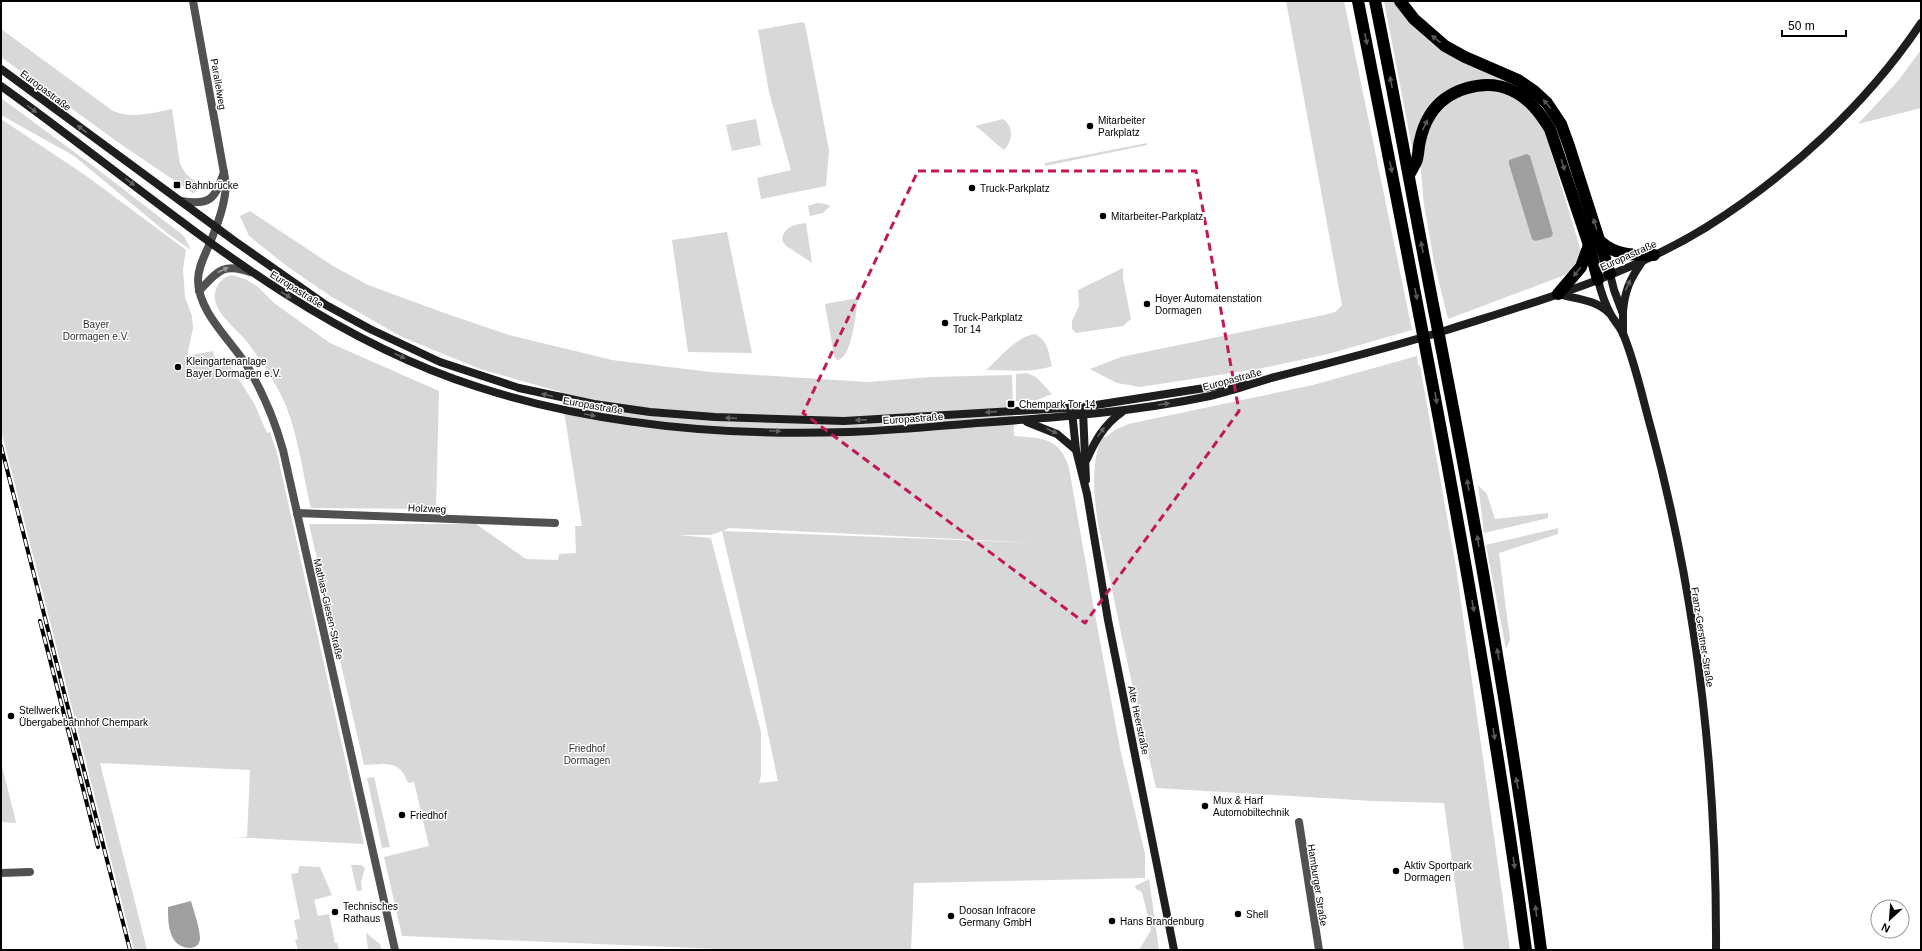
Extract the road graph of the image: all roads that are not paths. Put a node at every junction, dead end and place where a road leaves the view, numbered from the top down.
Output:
1 (193, 1) edge
2 (1358, 1) edge
3 (1375, 1) edge
4 (1400, 1) edge
5 (1921, 23) edge
6 (1, 69) edge
7 (1, 86) edge
8 (225, 170) junction
9 (1409, 175) junction
10 (181, 201) junction
11 (216, 227) junction
12 (210, 242) junction
13 (1601, 242) junction
14 (1589, 245) junction
15 (1648, 258) junction
16 (253, 273) junction
17 (1610, 274) junction
18 (1598, 280) junction
19 (199, 291) junction
20 (1558, 294) junction
21 (1610, 314) junction
22 (1623, 314) junction
23 (1623, 334) junction
24 (1269, 379) junction
25 (1072, 408) junction
26 (1125, 410) junction
27 (1083, 411) junction
28 (1072, 417) junction
29 (1023, 421) junction
30 (1076, 450) junction
31 (1086, 462) junction
32 (1087, 494) junction
33 (297, 513) junction
34 (555, 523) dead end
35 (1299, 822) dead end
36 (30, 872) dead end
37 (1, 873) edge
38 (395, 950) edge
39 (1174, 950) edge
40 (1319, 950) edge
41 (1526, 950) edge
42 (1541, 950) edge
43 (1716, 950) edge

1 - 8 street, Parallelweg
2 -> 41 highway
9 -> 3 highway
13 -> 4 highway
5 - 15 main road, Europastraße
10 -> 6 main road, Europastraße
7 -> 12 main road, Europastraße
8 - 10 street
8 - 11 street, Parallelweg
9 -> 14 highway
42 -> 9 highway
10 - 11 main road, Europastraße
11 - 12 street, Parallelweg
25 -> 11 main road, Europastraße
12 - 16 main road, Europastraße
12 - 19 street, Mathias-Giesen-Straße
13 - 15 highway
13 - 17 highway
14 - 18 highway
14 -> 20 highway
15 - 17 main road, Europastraße
22 -> 15 main road
19 -> 16 street
16 -> 29 main road, Europastraße
17 - 18 main road, Europastraße
17 - 22 main road, Franz-Gerstner-Straße
18 - 20 main road, Europastraße
18 - 21 main road, Franz-Gerstner-Straße
19 - 33 street, Mathias-Giesen-Straße
20 - 21 main road
20 - 24 main road, Europastraße
21 - 23 main road, Franz-Gerstner-Straße
22 - 23 main road, Franz-Gerstner-Straße
23 - 43 main road, Franz-Gerstner-Straße
26 -> 24 main road, Europastraße
24 - 27 main road, Europastraße
25 - 27 main road, Europastraße
25 - 28 main road, Alte Heerstraße
26 - 27 main road, Europastraße
31 -> 26 main road
27 - 28 main road, Europastraße
27 - 31 main road, Alte Heerstraße
28 - 29 main road, Europastraße
28 - 30 main road, Alte Heerstraße
29 -> 30 main road
30 - 32 main road, Alte Heerstraße
31 - 32 main road, Alte Heerstraße
32 - 39 main road, Alte Heerstraße
33 - 34 street, Holzweg
33 - 38 street, Mathias-Giesen-Straße
35 - 40 street, Hamburger Straße
36 - 37 street

